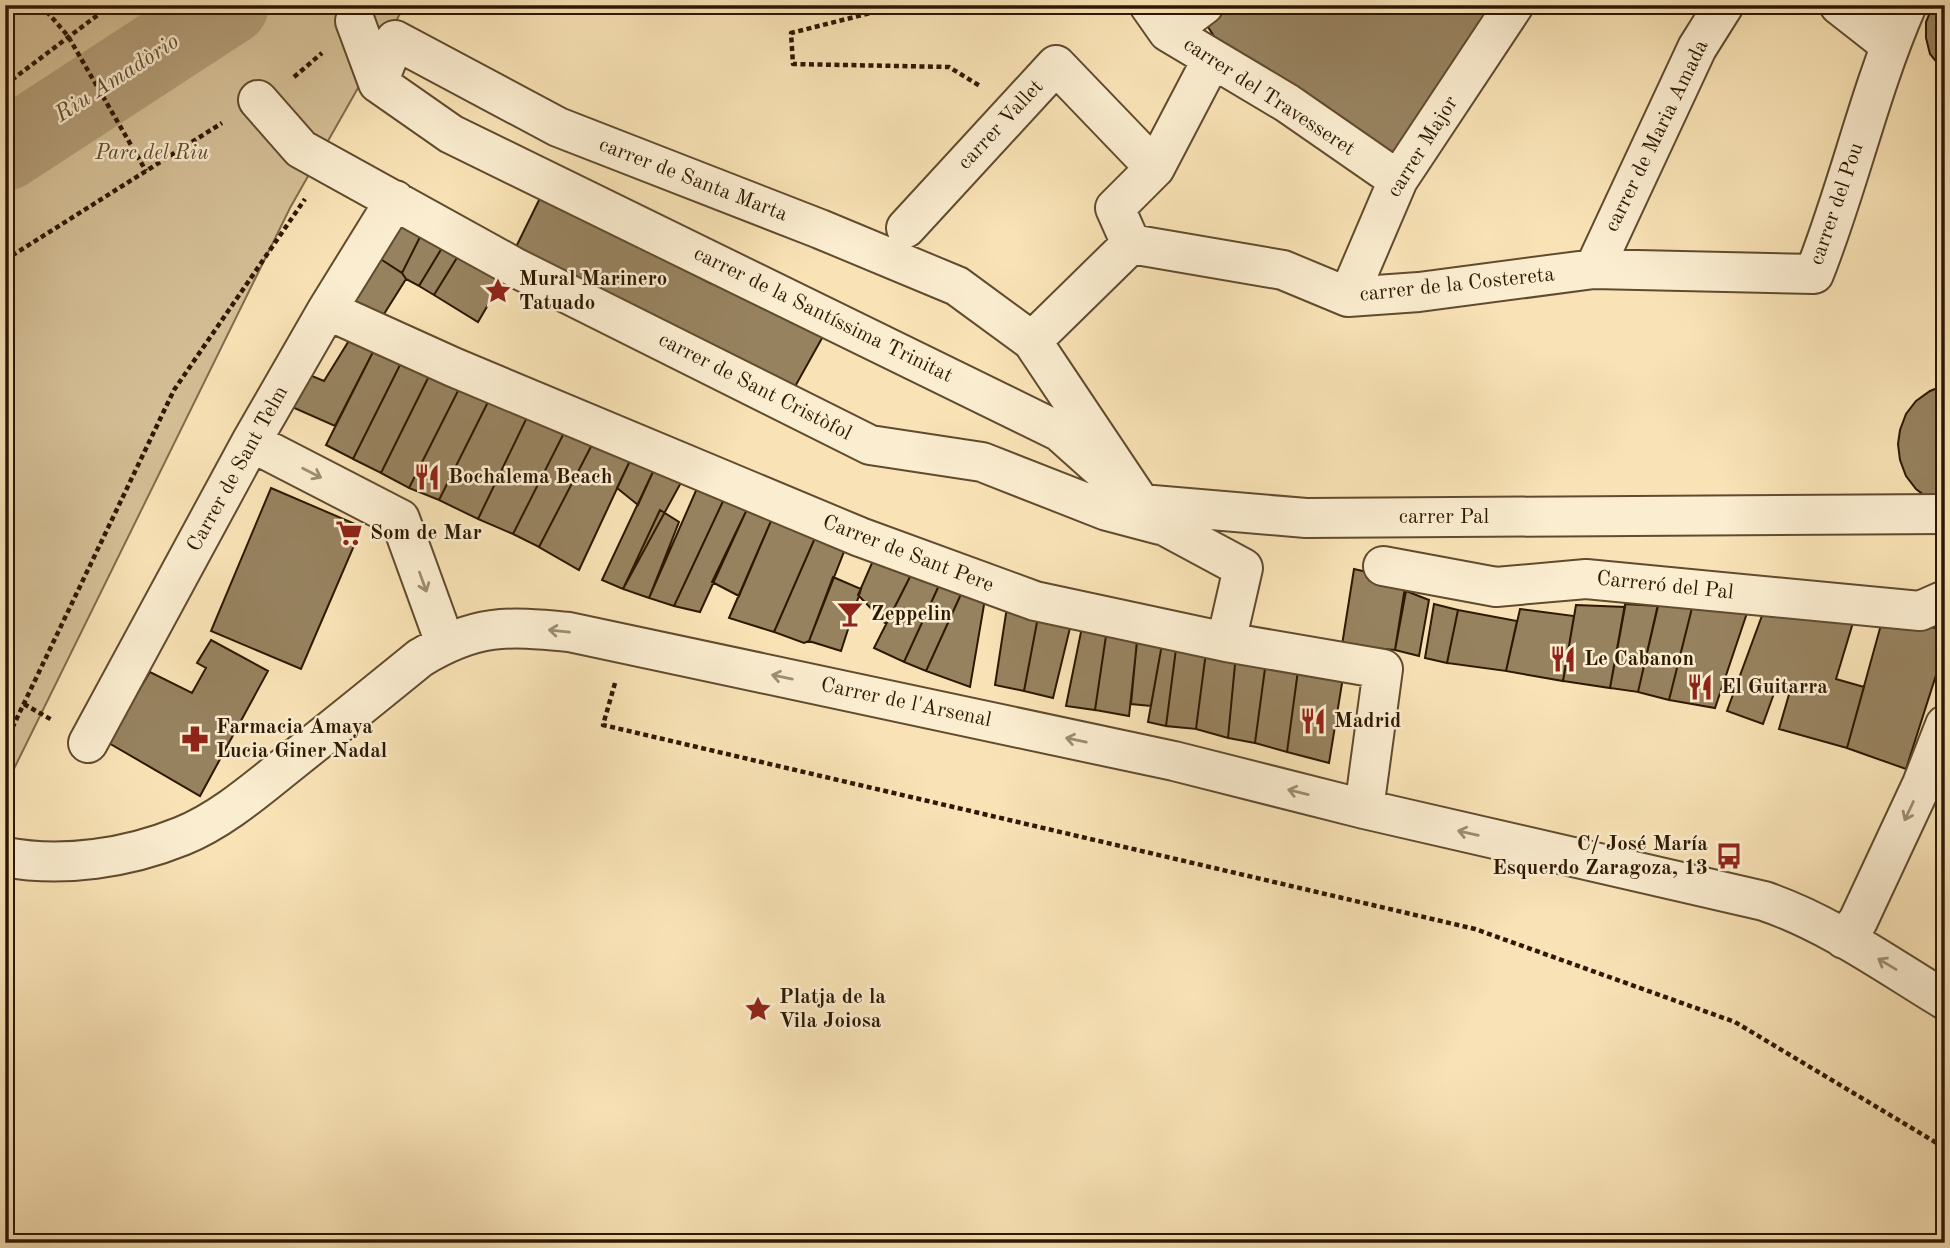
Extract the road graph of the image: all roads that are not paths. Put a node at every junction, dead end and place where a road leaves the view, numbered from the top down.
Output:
1 (1204, 5) edge
2 (1514, 5) edge
3 (1724, 5) edge
4 (1839, 5) edge
5 (1907, 5) edge
6 (1159, 19) edge
7 (355, 21) dead end
8 (1890, 45) junction
9 (1212, 58) junction
10 (378, 83) junction
11 (258, 100) dead end
12 (1155, 168) junction
13 (1398, 180) junction
14 (395, 200) junction
15 (906, 228) dead end
16 (1131, 244) junction
17 (1594, 269) junction
18 (1348, 297) junction
19 (327, 310) junction
20 (1032, 341) junction
21 (251, 442) junction
22 (1945, 514) edge
23 (1153, 515) junction
24 (1383, 566) dead end
25 (1945, 600) edge
26 (1226, 642) junction
27 (446, 643) junction
28 (1945, 725) edge
29 (88, 743) dead end
30 (1364, 809) junction
31 (5, 857) edge
32 (1844, 939) junction
33 (1945, 1000) edge

1 - 6 street
2 - 13 street, carrer Major
3 - 17 street, carrer de Maria Amada
4 - 8 street
5 - 8 street
6 - 9 street, carrer del Travesseret
7 - 10 street
8 - 17 street, carrer del Pou
9 - 12 street
9 - 13 street, carrer del Travesseret
10 - 20 street, carrer de Santa Marta
10 - 23 street, carrer de la Santíssima Trinitat
11 - 14 street, carrer de Sant Cristòfol
12 - 15 street, carrer Vallet
12 - 16 street
13 - 18 street, carrer Major
14 - 19 street, Carrer de Sant Telm
14 - 23 street, carrer de Sant Cristòfol
16 - 18 street, carrer de la Costereta
16 - 20 street
17 - 18 street, carrer de la Costereta
19 - 21 street, Carrer de Sant Telm
19 - 26 street, Carrer de Sant Pere
20 - 23 street
21 -> 27 street
21 - 29 street, Carrer de Sant Telm
22 - 23 street, carrer Pal
23 - 26 street, carrer de la Santíssima Trinitat
24 - 25 street, Carreró del Pal
26 - 30 street, Carrer de Sant Pere
30 -> 27 street, Carrer de l'Arsenal
27 - 31 street, Carrer de l'Arsenal
28 -> 32 street
32 -> 30 street, Carrer de l'Arsenal
33 -> 32 street, Carrer de l'Arsenal

